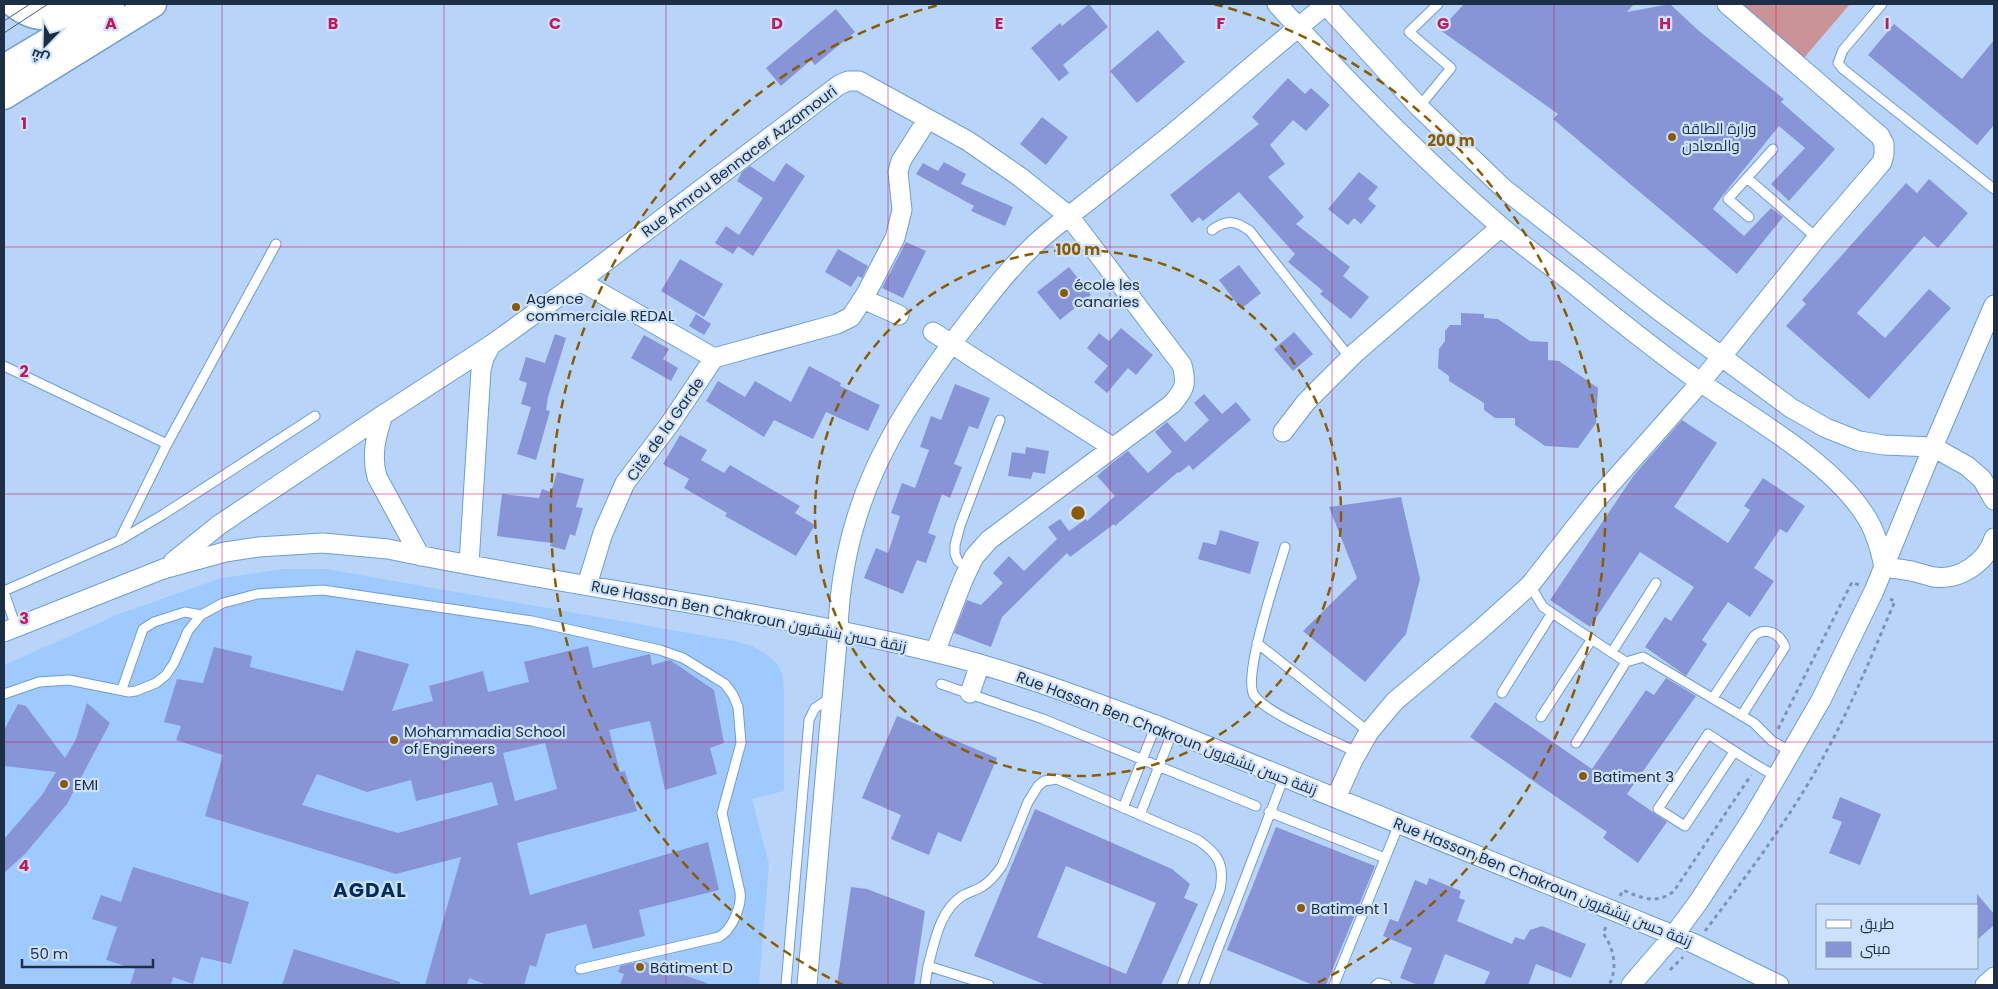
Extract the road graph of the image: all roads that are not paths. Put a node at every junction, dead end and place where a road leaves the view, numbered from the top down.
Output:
1 (14, 4) edge
2 (94, 4) edge
3 (111, 4) edge
4 (153, 4) edge
5 (1277, 4) edge
6 (1326, 4) edge
7 (1438, 4) edge
8 (1727, 4) edge
9 (1882, 4) edge
10 (1298, 28) junction
11 (4, 68) edge
12 (4, 96) edge
13 (1419, 108) junction
14 (927, 120) junction
15 (1773, 149) dead end
16 (1747, 178) junction
17 (1994, 189) edge
18 (1069, 216) junction
19 (1749, 217) dead end
20 (1501, 227) junction
21 (1212, 230) dead end
22 (1817, 238) junction
23 (276, 244) dead end
24 (580, 281) junction
25 (863, 299) junction
26 (1994, 306) edge
27 (899, 315) dead end
28 (933, 332) dead end
29 (951, 344) junction
30 (491, 345) junction
31 (1722, 357) junction
32 (714, 358) junction
33 (1350, 358) junction
34 (4, 366) edge
35 (1701, 382) junction
36 (383, 415) junction
37 (315, 416) dead end
38 (1000, 420) dead end
39 (1283, 432) dead end
40 (166, 444) junction
41 (1112, 447) junction
42 (1933, 447) junction
43 (1994, 500) edge
44 (1994, 538) edge
45 (120, 540) junction
46 (1285, 547) dead end
47 (420, 556) junction
48 (468, 564) junction
49 (1884, 567) junction
50 (163, 569) junction
51 (968, 570) junction
52 (1656, 583) dead end
53 (587, 585) junction
54 (1530, 585) junction
55 (4, 591) edge
56 (1552, 613) junction
57 (200, 615) junction
58 (10, 630) edge
59 (838, 630) junction
60 (1592, 639) junction
61 (1257, 643) junction
62 (935, 652) junction
63 (1612, 652) junction
64 (1626, 662) junction
65 (980, 664) junction
66 (941, 684) dead end
67 (122, 690) junction
68 (970, 693) junction
69 (1502, 693) dead end
70 (4, 694) edge
71 (832, 697) junction
72 (1713, 698) junction
73 (1742, 715) junction
74 (1541, 717) dead end
75 (1164, 729) junction
76 (1369, 732) junction
77 (1576, 743) dead end
78 (1357, 752) junction
79 (1734, 752) junction
80 (1792, 752) junction
81 (1142, 760) junction
82 (1160, 767) junction
83 (1778, 777) junction
84 (1284, 778) junction
85 (1336, 798) junction
86 (1256, 806) dead end
87 (1123, 808) junction
88 (1269, 812) junction
89 (1140, 815) junction
90 (1399, 824) junction
91 (1385, 858) junction
92 (1674, 936) junction
93 (928, 966) junction
94 (580, 969) dead end
95 (1994, 977) edge
96 (786, 985) edge
97 (807, 985) edge
98 (926, 985) edge
99 (989, 985) edge
100 (1182, 985) edge
101 (1204, 985) edge
102 (1334, 985) edge
103 (1376, 985) edge
104 (1387, 985) edge
105 (1631, 985) edge
106 (1779, 985) edge
107 (1985, 985) edge

1 - 2 street
3 - 11 street
4 - 12 street
5 - 10 street
6 - 10 street
6 - 13 street
7 - 13 lane
8 - 22 street
9 - 17 lane
10 - 18 street
10 - 20 street
13 - 31 street
14 - 18 street, Rue Amrou Bennacer Azzamouri
14 - 24 street, Rue Amrou Bennacer Azzamouri
14 - 25 street
15 - 16 lane
16 - 19 lane
16 - 22 lane
18 - 29 street
18 - 41 street, Rue Amrou Bennacer Azzamouri
20 - 33 street
20 - 35 street
21 - 33 lane
22 - 31 street
23 - 40 lane
24 - 30 street, Rue Amrou Bennacer Azzamouri
24 - 32 street
25 - 27 street
25 - 32 street
26 - 42 street
28 - 29 street
29 - 41 street
29 - 59 street
30 - 36 street, Rue Amrou Bennacer Azzamouri
30 - 48 street
31 - 35 street
31 - 42 street
32 - 53 street, Cité de la Garde
33 - 39 street
34 - 40 lane
35 - 49 street
35 - 54 street
36 - 47 street
36 - 50 street, Rue Amrou Bennacer Azzamouri
37 - 45 lane
38 - 51 lane
40 - 45 lane
41 - 51 street, Rue Amrou Bennacer Azzamouri
42 - 43 street
42 - 49 street
44 - 49 street
45 - 55 lane
46 - 61 lane
47 - 48 street, Rue Hassan Ben Chakroun زنقة حسن بنشقرون
47 - 50 street, Rue Hassan Ben Chakroun زنقة حسن بنشقرون
48 - 53 street, Rue Hassan Ben Chakroun زنقة حسن بنشقرون
49 - 80 street
50 - 58 street, Rue Hassan Ben Chakroun زنقة حسن بنشقرون
51 - 62 street, Rue Amrou Bennacer Azzamouri
52 - 63 lane
53 - 59 street, Rue Hassan Ben Chakroun زنقة حسن بنشقرون
54 - 56 lane
54 - 76 street
55 - 58 lane
56 - 60 lane
56 - 69 lane
57 - 67 lane
57 - 67 lane
57 - 94 lane
59 - 62 street, Rue Hassan Ben Chakroun زنقة حسن بنشقرون
59 - 71 street
60 - 63 lane
60 - 74 lane
61 - 76 lane
61 - 78 lane
62 - 65 street, Rue Hassan Ben Chakroun زنقة حسن بنشقرون
63 - 64 lane
64 - 72 lane
64 - 77 lane
65 - 68 street
65 - 75 street, Rue Hassan Ben Chakroun زنقة حسن بنشقرون
66 - 68 lane
67 - 70 lane
68 - 81 lane
71 - 96 lane
71 - 97 street
72 - 73 lane
72 - 73 lane
73 - 80 lane
75 - 81 lane
75 - 82 lane
75 - 84 street, Rue Hassan Ben Chakroun زنقة حسن بنشقرون
76 - 78 street
78 - 85 street
79 - 79 lane
79 - 83 lane
80 - 83 street
81 - 82 lane
81 - 87 lane
82 - 86 lane
82 - 89 lane
83 - 92 street
84 - 85 street, Rue Hassan Ben Chakroun زنقة حسن بنشقرون
84 - 88 lane
85 - 90 street, Rue Hassan Ben Chakroun زنقة حسن بنشقرون
87 - 89 lane
87 - 93 lane
88 - 91 lane
88 - 101 lane
89 - 100 lane
90 - 91 lane
90 - 92 street, Rue Hassan Ben Chakroun زنقة حسن بنشقرون
91 - 102 lane
92 - 105 street
92 - 106 street, Rue Hassan Ben Chakroun زنقة حسن بنشقرون
93 - 98 lane
93 - 99 lane
95 - 107 street
103 - 104 lane

